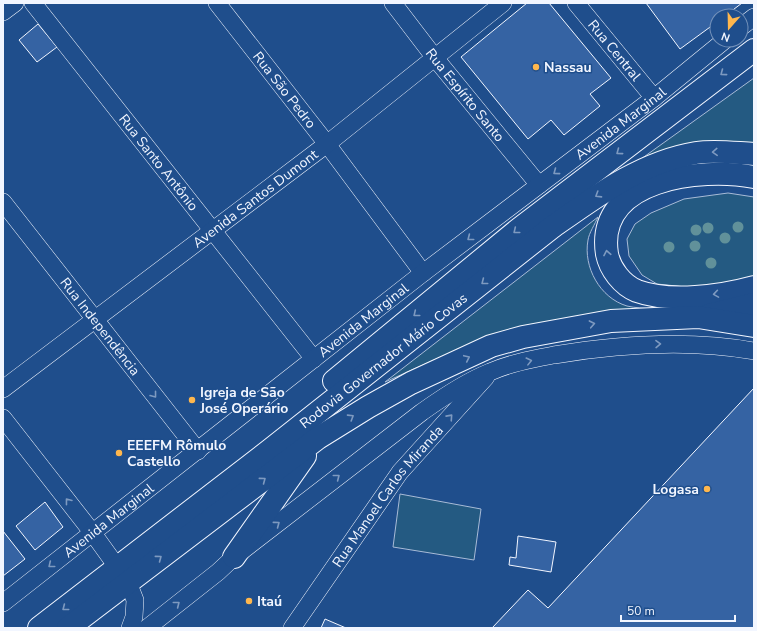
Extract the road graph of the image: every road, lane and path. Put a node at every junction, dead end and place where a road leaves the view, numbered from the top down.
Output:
1 (15, 3) edge
2 (33, 3) edge
3 (217, 3) edge
4 (393, 3) edge
5 (503, 3) edge
6 (576, 3) edge
7 (3, 12) edge
8 (715, 48) edge
9 (754, 50) edge
10 (435, 58) junction
11 (654, 98) junction
12 (327, 144) junction
13 (754, 154) edge
14 (672, 169) junction
15 (754, 176) edge
16 (539, 185) junction
17 (3, 202) edge
18 (212, 231) junction
19 (423, 273) junction
20 (754, 287) edge
21 (754, 304) edge
22 (698, 317) junction
23 (95, 321) junction
24 (754, 326) edge
25 (754, 351) edge
26 (314, 359) junction
27 (491, 371) junction
28 (3, 389) edge
29 (3, 418) edge
30 (318, 438) junction
31 (198, 451) junction
32 (198, 505) junction
33 (92, 532) junction
34 (234, 557) junction
35 (123, 574) junction
36 (3, 603) edge
37 (309, 604) junction
38 (39, 628) edge
39 (68, 628) edge
40 (130, 628) edge
41 (147, 628) edge
42 (292, 628) edge
43 (304, 628) edge

1 - 7 street
2 - 18 street, Rua Santo Antônio
3 - 12 street, Rua São Pedro
4 - 10 street, Rua Espírito Santo
5 - 10 street, Avenida Santos Dumont
6 - 11 street, Rua Central
8 - 11 street, Avenida Marginal
9 -> 32 main road
10 - 12 street, Avenida Santos Dumont
10 - 16 street, Rua Espírito Santo
11 -> 16 street, Avenida Marginal
12 - 18 street, Avenida Santos Dumont
12 - 19 street, Rua São Pedro
13 -> 14 main road, Rodovia Governador Mário Covas
14 - 15 main road
20 -> 14 main road
14 -> 32 main road, Rodovia Governador Mário Covas
16 -> 19 street, Avenida Marginal
17 - 23 street, Rua Independência
18 - 23 street, Avenida Santos Dumont
18 - 26 street, Rua Santo Antônio
19 - 26 street, Avenida Marginal
21 - 22 main road
22 - 24 main road, Rodovia Governador Mário Covas
30 -> 22 main road, Rodovia Governador Mário Covas
23 - 28 street, Avenida Santos Dumont
23 -> 31 street, Rua Independência
27 -> 25 street
26 - 31 street, Avenida Marginal
34 -> 27 street
37 -> 27 street, Rua Manoel Carlos Miranda
33 -> 29 street
30 - 34 main road
35 -> 30 main road, Rodovia Governador Mário Covas
31 - 33 street, Avenida Marginal
32 - 35 main road, Rodovia Governador Mário Covas
33 - 35 street
33 -> 36 street, Avenida Marginal
41 -> 34 street
35 -> 38 main road, Rodovia Governador Mário Covas
35 - 39 main road, Rodovia Governador Mário Covas
35 - 40 street
37 - 42 street, Rua Manoel Carlos Miranda
37 - 43 street

